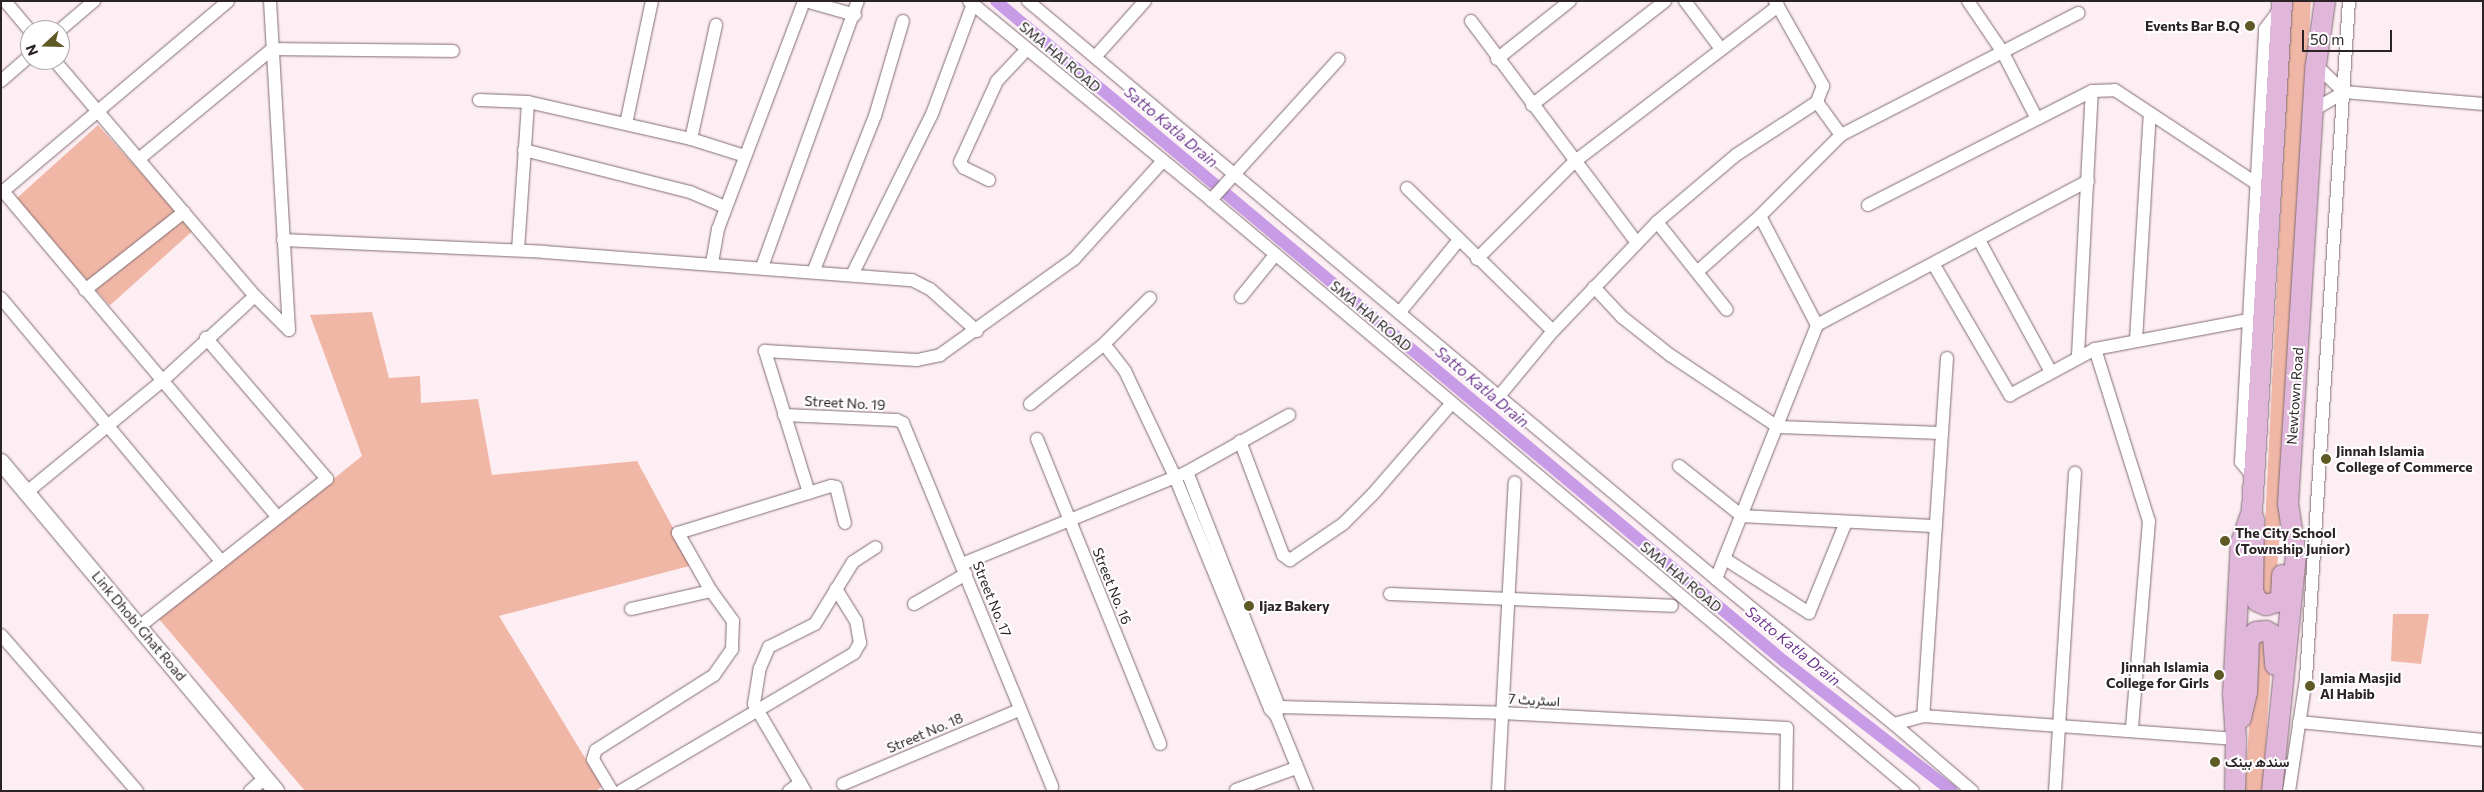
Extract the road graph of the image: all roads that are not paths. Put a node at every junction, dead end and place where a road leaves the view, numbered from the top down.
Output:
1 (5, 1) edge
2 (94, 1) edge
3 (228, 1) edge
4 (270, 1) edge
5 (652, 1) edge
6 (805, 1) edge
7 (858, 1) edge
8 (1028, 1) edge
9 (1145, 1) edge
10 (1570, 1) edge
11 (1665, 1) edge
12 (1685, 1) edge
13 (1968, 1) edge
14 (2349, 1) edge
15 (2283, 2) edge
16 (2325, 2) edge
17 (971, 3) edge
18 (1777, 4) edge
19 (2078, 13) dead end
20 (855, 15) junction
21 (20, 20) edge
22 (70, 21) edge
23 (903, 21) dead end
24 (1472, 21) dead end
25 (716, 25) dead end
26 (272, 49) junction
27 (1027, 49) junction
28 (1721, 49) junction
29 (453, 51) dead end
30 (2002, 51) junction
31 (1095, 57) junction
32 (1339, 59) dead end
33 (1497, 59) junction
34 (20, 65) edge
35 (2316, 65) junction
36 (63, 70) edge
37 (1, 81) edge
38 (2092, 91) junction
39 (2344, 92) junction
40 (479, 100) dead end
41 (528, 102) junction
42 (1818, 102) junction
43 (2483, 104) edge
44 (1532, 105) junction
45 (2315, 109) junction
46 (98, 110) junction
47 (2150, 114) junction
48 (2037, 119) junction
49 (626, 124) junction
50 (1841, 135) junction
51 (691, 139) junction
52 (524, 150) junction
53 (745, 156) junction
54 (140, 158) junction
55 (1163, 161) junction
56 (1574, 162) junction
57 (1232, 177) junction
58 (989, 180) dead end
59 (2088, 181) junction
60 (2257, 184) junction
61 (1407, 188) dead end
62 (2, 192) edge
63 (1214, 198) junction
64 (1868, 205) dead end
65 (726, 207) junction
66 (184, 212) junction
67 (1760, 216) junction
68 (1657, 222) junction
69 (284, 240) junction
70 (1459, 240) junction
71 (1979, 240) junction
72 (1637, 243) junction
73 (518, 250) junction
74 (1275, 255) junction
75 (1478, 259) junction
76 (712, 263) junction
77 (1934, 265) junction
78 (762, 267) junction
79 (814, 270) junction
80 (1697, 272) junction
81 (853, 273) junction
82 (1594, 288) junction
83 (84, 290) junction
84 (255, 296) junction
85 (1241, 297) dead end
86 (1, 298) edge
87 (1150, 298) dead end
88 (1727, 310) dead end
89 (1400, 312) junction
90 (2249, 320) junction
91 (1816, 325) junction
92 (1553, 331) junction
93 (977, 332) junction
94 (206, 338) junction
95 (2136, 340) junction
96 (1104, 344) junction
97 (2095, 349) junction
98 (2078, 355) junction
99 (1947, 358) dead end
100 (2051, 372) junction
101 (161, 382) junction
102 (1500, 395) junction
103 (1030, 404) dead end
104 (1451, 404) junction
105 (784, 415) junction
106 (1289, 415) dead end
107 (108, 424) junction
108 (903, 424) joint
109 (1778, 427) junction
110 (1942, 433) junction
111 (1037, 439) dead end
112 (1240, 441) junction
113 (1, 462) edge
114 (1680, 466) dead end
115 (2075, 473) dead end
116 (1181, 475) junction
117 (2254, 478) junction
118 (1515, 482) dead end
119 (27, 492) junction
120 (809, 493) junction
121 (2288, 504) junction
122 (2252, 510) junction
123 (278, 516) junction
124 (1742, 516) junction
125 (1070, 520) junction
126 (1846, 522) junction
127 (845, 524) dead end
128 (1936, 526) junction
129 (876, 547) dead end
130 (1725, 559) junction
131 (222, 561) junction
132 (964, 569) junction
133 (1716, 579) junction
134 (836, 589) junction
135 (711, 591) junction
136 (1390, 594) dead end
137 (1509, 602) junction
138 (914, 604) dead end
139 (1672, 606) dead end
140 (631, 609) dead end
141 (140, 626) junction
142 (1, 635) edge
143 (2286, 676) junction
144 (2306, 678) junction
145 (1019, 710) junction
146 (758, 711) junction
147 (1278, 711) junction
148 (1502, 713) junction
149 (1923, 716) junction
150 (2279, 720) junction
151 (2299, 722) junction
152 (1894, 724) junction
153 (2057, 724) junction
154 (2132, 729) junction
155 (2236, 739) junction
156 (2483, 740) edge
157 (1160, 744) dead end
158 (1296, 768) junction
159 (843, 784) dead end
160 (270, 785) edge
161 (803, 787) edge
162 (1052, 787) dead end
163 (1236, 790) edge
164 (136, 791) edge
165 (250, 791) edge
166 (612, 791) edge
167 (621, 791) edge
168 (789, 791) edge
169 (1307, 791) edge
170 (1498, 791) edge
171 (1786, 791) edge
172 (1913, 791) edge
173 (1972, 791) edge
174 (2055, 791) edge
175 (2235, 791) edge
176 (2272, 791) edge
177 (2289, 791) edge

1 - 21 street
2 - 22 street
3 - 46 street
4 - 26 street
5 - 49 street
6 - 20 street
6 - 53 street
7 - 20 street
8 - 31 street
9 - 31 street
10 - 33 street
11 - 44 street
12 - 28 street
13 - 30 street
14 - 39 street
15 - 60 street
15 - 117 main road
16 - 35 main road, Newtown Road
17 - 27 street, SMA HAI ROAD
17 - 81 street
18 - 28 street
18 - 42 street
19 - 30 street
20 - 78 street
23 - 79 street
24 - 33 street
25 - 51 street
26 - 29 street
26 - 54 street
26 - 69 street
27 - 55 street, SMA HAI ROAD
27 - 58 street
28 - 56 street
30 - 48 street
30 - 50 street
31 - 57 street
32 - 57 street
33 - 44 street
34 - 37 street
35 - 39 street
35 - 45 main road, Newtown Road
36 - 46 street
38 - 47 street
38 - 48 street
38 - 59 street
39 - 43 street
39 - 45 street
39 - 144 street
40 - 41 street
41 - 49 street
41 - 52 street
42 - 50 street
42 - 68 street
44 - 56 street
45 - 121 main road, Newtown Road
46 - 54 street
46 - 62 street
47 - 60 street
47 - 95 street
48 - 64 street
49 - 51 street
50 - 67 street
51 - 53 street
52 - 65 street
52 - 73 street
53 - 65 street
54 - 66 street
55 - 63 street, SMA HAI ROAD
55 - 93 street
56 - 72 street
56 - 75 street
57 - 63 street
57 - 89 street
59 - 71 street
59 - 98 street
60 - 90 street
61 - 70 street
62 - 83 street
63 - 74 street, SMA HAI ROAD
65 - 76 street
66 - 83 street
66 - 84 street
67 - 80 street
67 - 91 street
68 - 72 street
68 - 80 street
69 - 73 street
69 - 84 street
70 - 75 street
70 - 89 street
71 - 77 street
71 - 100 street
72 - 82 street
73 - 76 street
74 - 85 street
74 - 104 street, SMA HAI ROAD
75 - 92 street
76 - 78 street
77 - 91 street
77 - 100 street
78 - 79 street
79 - 81 street
80 - 88 street
81 - 93 street
82 - 92 street
82 - 109 street
83 - 101 street
84 - 94 street
86 - 107 street
87 - 96 street
89 - 102 street
90 - 95 street
90 - 117 street
91 - 109 street
92 - 102 street
93 - 105 street
94 - 101 street
94 - 123 street
95 - 97 street
96 - 103 street
96 - 116 street
97 - 98 street
97 - 154 street
98 - 100 street
99 - 110 street
101 - 107 street
101 - 123 street
102 - 133 street
104 - 112 street
104 - 172 street, SMA HAI ROAD
105 - 108 street, Street No. 19
105 - 120 street
106 - 112 street
107 - 119 street
107 - 131 street
108 - 132 street, Street No. 17
109 - 110 street
109 - 124 street
110 - 128 street
111 - 125 street, Street No. 16
112 - 116 street
113 - 119 street, Link Dhobi Ghat Road
114 - 124 street
115 - 153 street
116 - 125 street
116 - 147 street
117 - 122 main road
118 - 137 street
119 - 141 street, Link Dhobi Ghat Road
120 - 127 street
120 - 135 street
121 - 122 main road
121 - 143 main road, Newtown Road
122 - 155 main road
123 - 131 street
124 - 126 street
124 - 130 street
125 - 132 street
125 - 157 street, Street No. 16
126 - 128 street
126 - 130 street
128 - 149 street
129 - 134 street
130 - 133 street
131 - 141 street
132 - 138 street
132 - 145 street, Street No. 17
133 - 152 street
134 - 146 street
134 - 146 street
135 - 140 street
135 - 166 street
136 - 137 street
137 - 139 street
137 - 148 street
141 - 160 street, Link Dhobi Ghat Road
142 - 164 street
143 - 144 street
143 - 150 main road, Newtown Road
144 - 151 street
145 - 159 street, Street No. 18
145 - 162 street, Street No. 17
146 - 161 street
146 - 167 street
147 - 148 street, اسٹریٹ 7
147 - 158 street
148 - 170 street
148 - 171 street, اسٹریٹ 7
149 - 152 street
149 - 153 street
150 - 155 main road
150 - 176 main road, Newtown Road
151 - 156 street
151 - 177 street
152 - 173 street
153 - 154 street
153 - 174 street
154 - 155 street
155 - 175 main road
158 - 163 street
158 - 169 street
160 - 165 street
161 - 168 street

